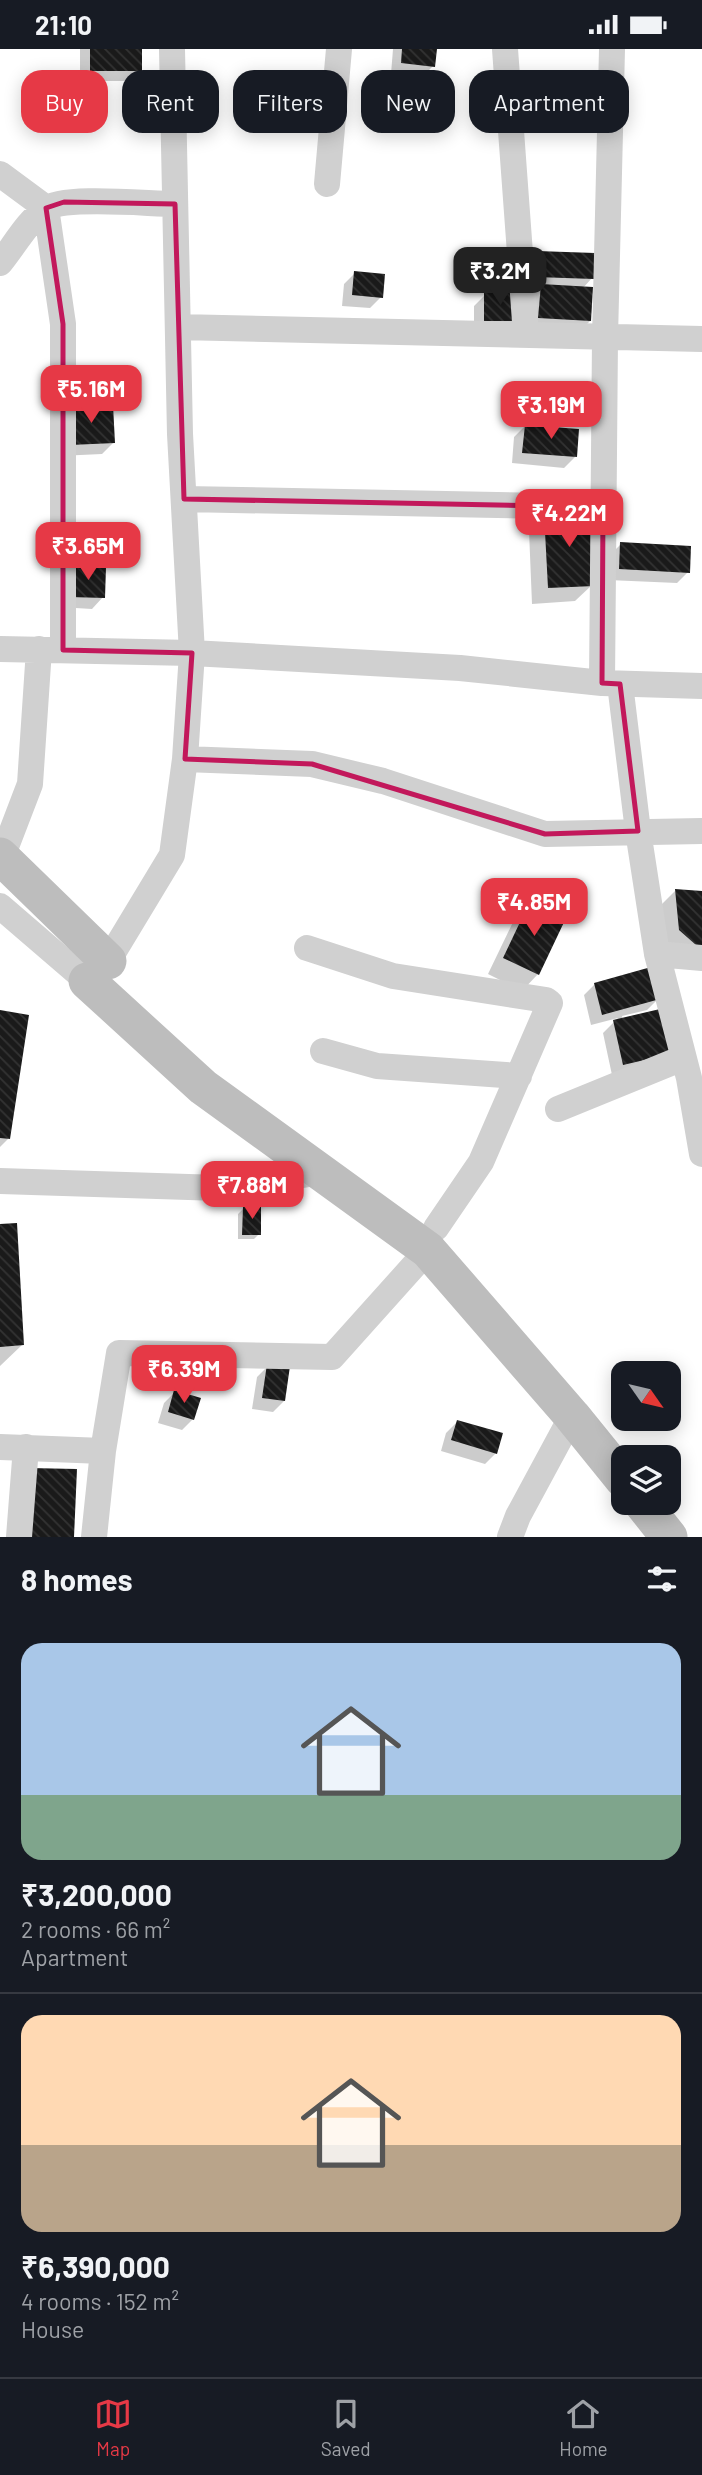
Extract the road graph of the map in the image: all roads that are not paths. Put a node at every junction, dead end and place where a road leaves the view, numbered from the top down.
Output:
1 (172, 49) edge
2 (339, 49) edge
3 (505, 49) edge
4 (612, 49) edge
5 (0, 174) edge
6 (327, 184) dead end
7 (175, 204) junction
8 (46, 208) junction
9 (0, 263) edge
10 (178, 327) junction
11 (526, 335) junction
12 (605, 338) junction
13 (702, 339) edge
14 (184, 499) junction
15 (603, 507) junction
16 (0, 649) edge
17 (51, 650) junction
18 (191, 653) junction
19 (611, 684) junction
20 (702, 686) edge
21 (185, 759) junction
22 (638, 831) junction
23 (702, 831) edge
24 (1, 857) edge
25 (0, 907) edge
26 (307, 948) dead end
27 (657, 954) junction
28 (702, 958) edge
29 (98, 971) junction
30 (323, 1051) dead end
31 (691, 1072) edge
32 (519, 1076) junction
33 (558, 1109) dead end
34 (702, 1154) edge
35 (322, 1172) junction
36 (0, 1181) edge
37 (432, 1239) junction
38 (572, 1416) junction
39 (0, 1447) edge
40 (26, 1447) junction
41 (103, 1451) junction
42 (611, 1464) edge
43 (652, 1515) edge
44 (19, 1537) edge
45 (94, 1537) edge
46 (510, 1537) edge
47 (669, 1537) edge

1 - 7 street
2 - 6 street
3 - 11 street
4 - 12 street
5 - 8 street
7 - 8 street
7 - 10 street
8 - 9 street
8 - 17 street
10 - 11 street
10 - 14 street
11 - 12 street
12 - 13 street
12 - 15 street
14 - 15 street
14 - 18 street
15 - 19 street
16 - 17 street
17 - 18 street
17 - 24 street
18 - 19 street
18 - 21 street
19 - 20 street
19 - 22 street
21 - 22 street
21 - 29 street
22 - 23 street
22 - 27 street
24 - 29 street
25 - 29 street
26 - 32 street
27 - 28 street
27 - 31 street
29 - 35 street
30 - 32 street
31 - 33 street
31 - 34 street
32 - 37 street
35 - 36 street
35 - 37 street
37 - 38 street
37 - 41 street
38 - 42 street
38 - 46 street
39 - 40 street
40 - 41 street
40 - 44 street
41 - 45 street
43 - 47 street

